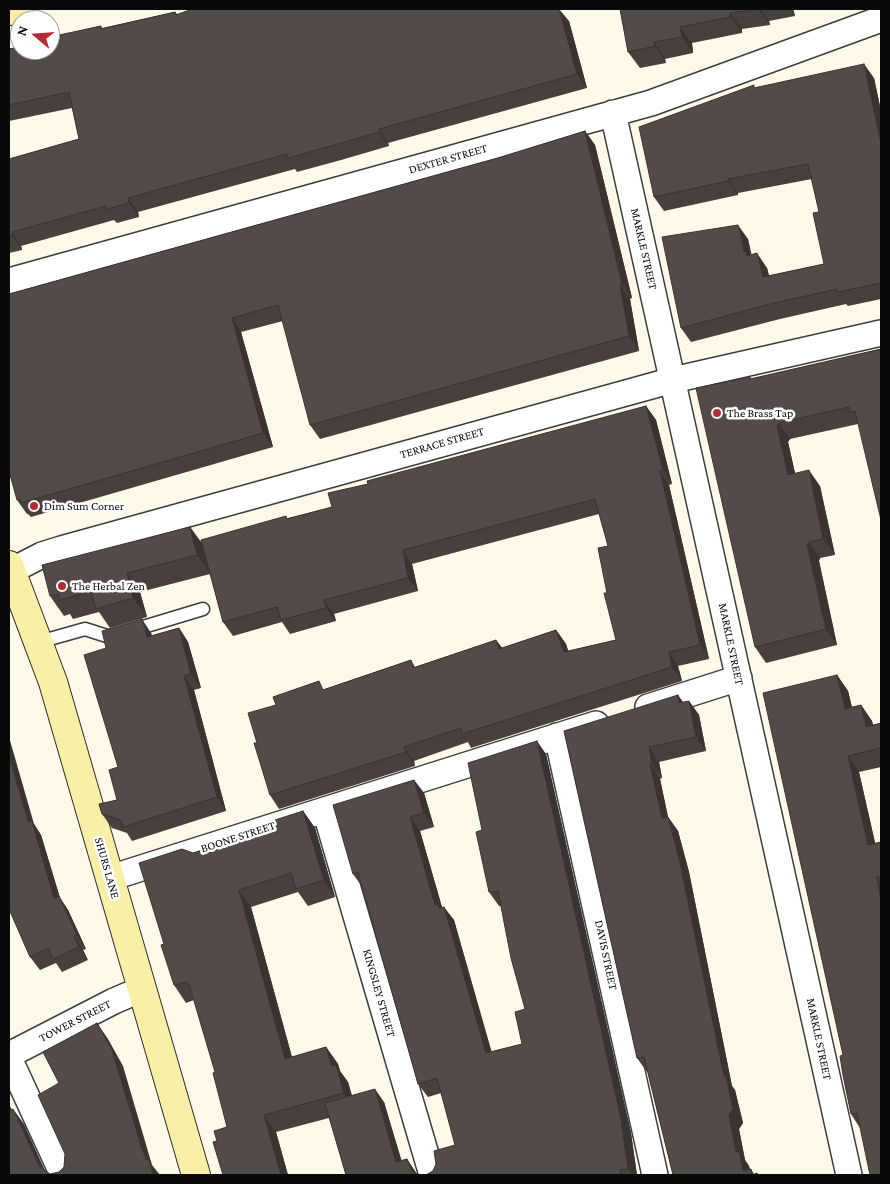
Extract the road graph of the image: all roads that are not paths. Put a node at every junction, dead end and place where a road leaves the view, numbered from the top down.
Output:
1 (19, 9) edge
2 (9, 11) edge
3 (881, 19) edge
4 (613, 113) junction
5 (9, 281) edge
6 (881, 333) edge
7 (673, 380) junction
8 (10, 569) edge
9 (203, 609) dead end
10 (39, 642) junction
11 (739, 678) junction
12 (557, 736) junction
13 (325, 810) junction
14 (110, 878) junction
15 (142, 989) junction
16 (9, 1057) edge
17 (63, 1175) edge
18 (196, 1175) edge
19 (432, 1175) edge
20 (654, 1175) edge
21 (849, 1175) edge

1 - 2 street
3 - 4 street, DEXTER STREET
4 - 5 street, DEXTER STREET
4 - 7 street, MARKLE STREET
6 - 7 street, TERRACE STREET
7 - 8 street, TERRACE STREET
7 - 11 street, MARKLE STREET
8 - 10 street, SHURS LANE
9 - 10 lane
10 - 14 street, SHURS LANE
11 - 12 street, BOONE STREET
11 - 21 street, MARKLE STREET
12 - 13 street, BOONE STREET
12 - 20 street, DAVIS STREET
13 - 14 street, BOONE STREET
13 - 19 street, KINGSLEY STREET
14 - 15 street, SHURS LANE
15 - 16 street, TOWER STREET
15 - 18 street, SHURS LANE
16 - 17 street

